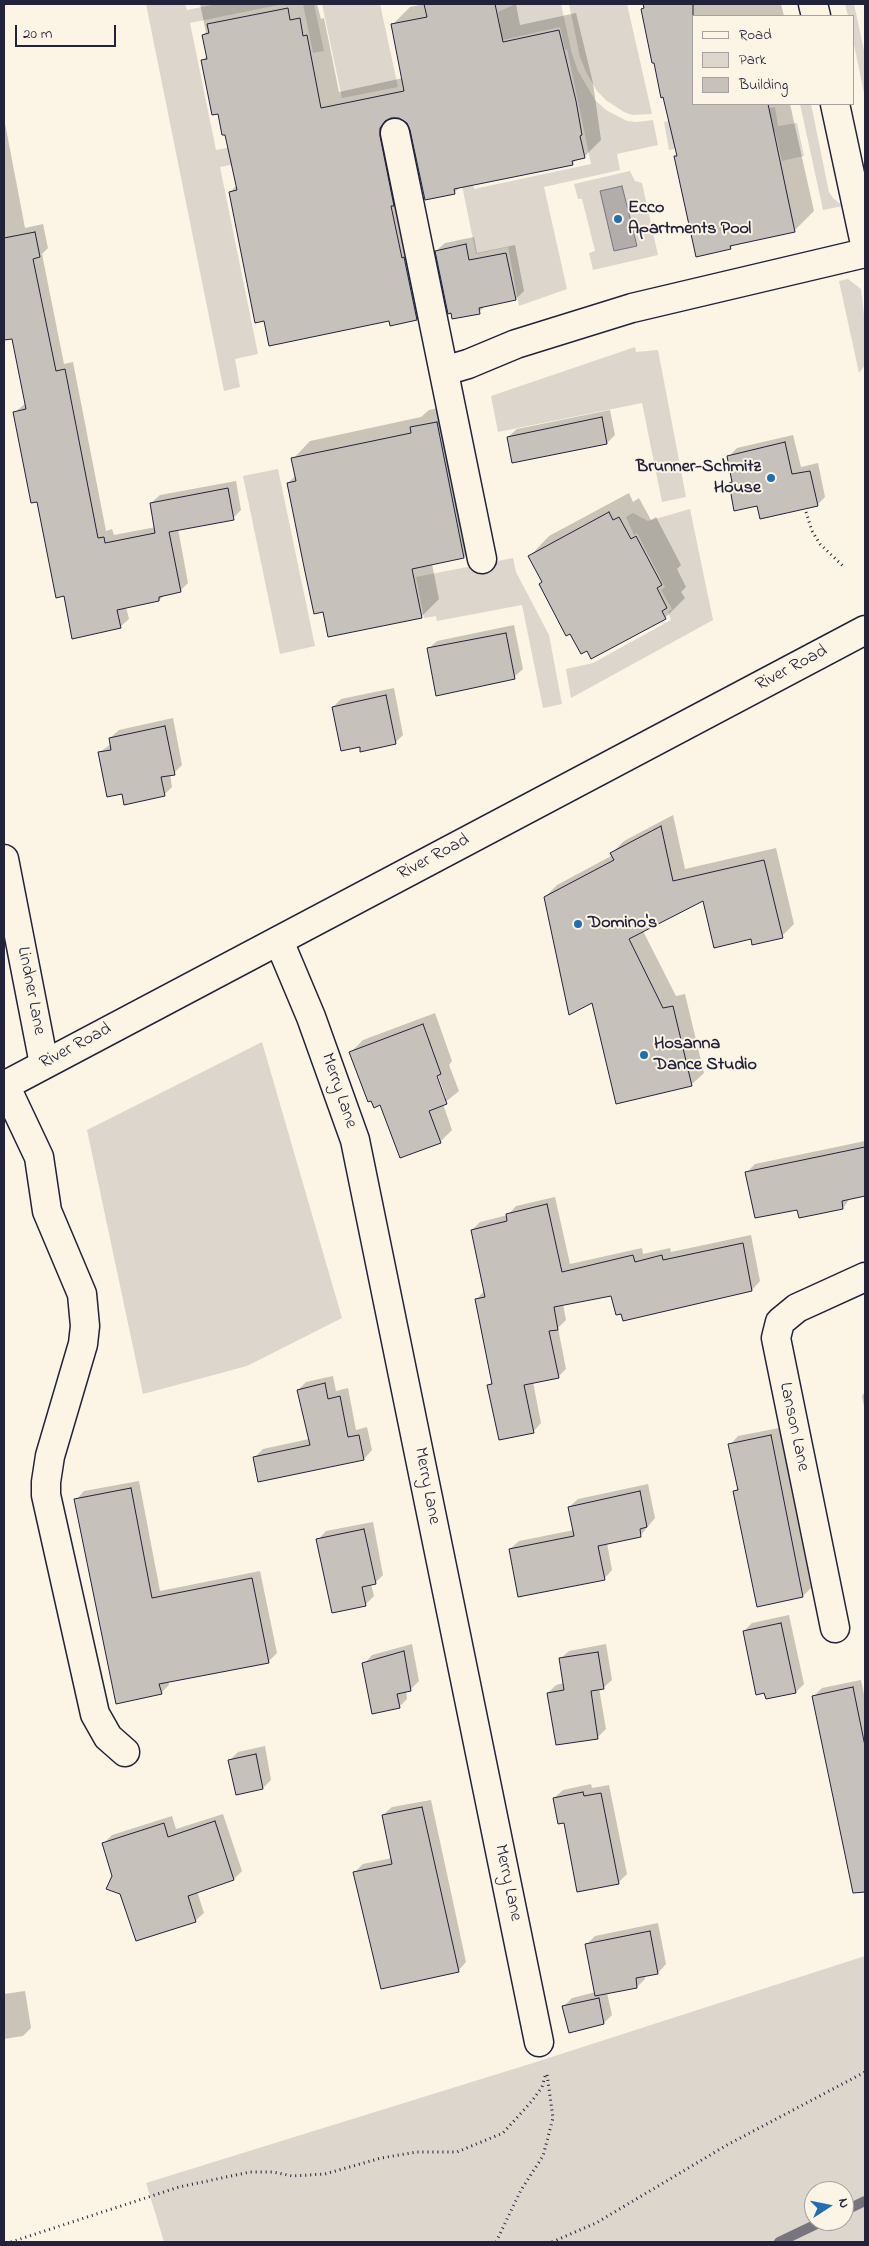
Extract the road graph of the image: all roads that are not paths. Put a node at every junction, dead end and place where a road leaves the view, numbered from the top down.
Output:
1 (835, 105) edge
2 (395, 133) dead end
3 (865, 244) edge
4 (865, 253) edge
5 (444, 371) junction
6 (482, 560) dead end
7 (865, 630) edge
8 (4, 859) edge
9 (279, 941) junction
10 (44, 1064) junction
11 (4, 1086) edge
12 (865, 1277) edge
13 (835, 1628) dead end
14 (124, 1752) dead end
15 (539, 2042) dead end

1 - 3 street
2 - 5 street
4 - 5 street
5 - 6 street
7 - 9 street, River Road
8 - 10 street, Lindner Lane
9 - 10 street, River Road
9 - 15 street, Merry Lane
10 - 11 street, River Road
11 - 14 street
12 - 13 street, Lanson Lane

